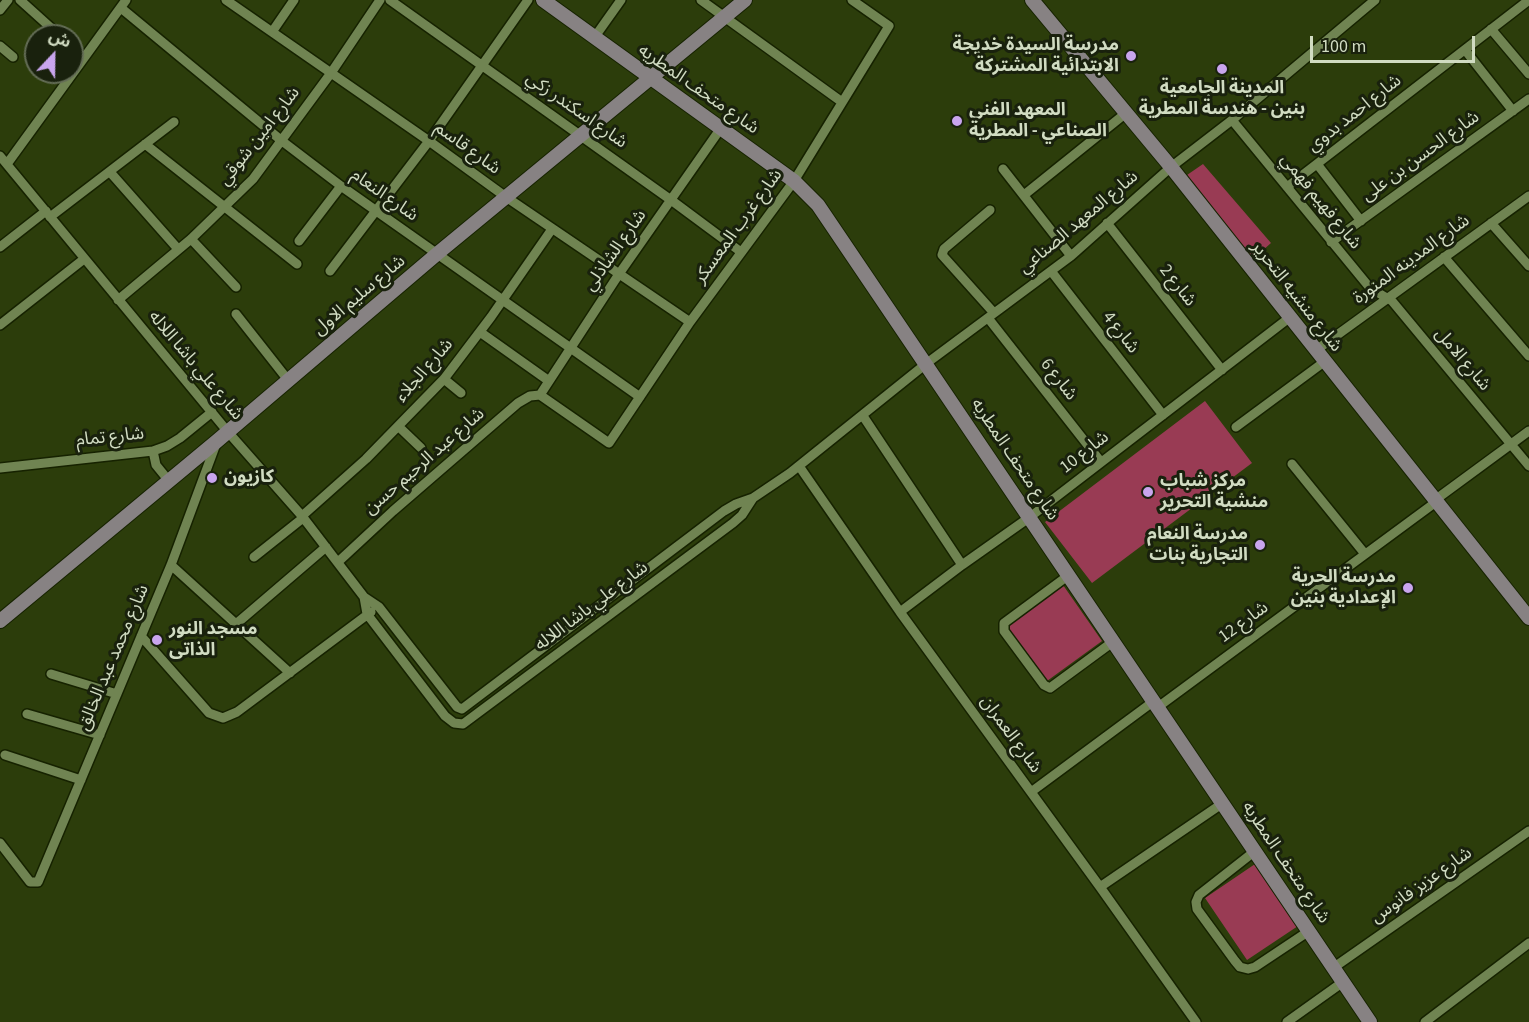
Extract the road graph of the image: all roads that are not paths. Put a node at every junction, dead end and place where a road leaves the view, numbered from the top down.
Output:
1 (8, 0) edge
2 (20, 0) edge
3 (226, 0) edge
4 (294, 0) edge
5 (380, 0) edge
6 (390, 0) edge
7 (528, 0) edge
8 (543, 0) edge
9 (621, 0) edge
10 (701, 0) edge
11 (745, 0) edge
12 (852, 0) edge
13 (1032, 0) edge
14 (1376, 0) edge
15 (1529, 0) edge
16 (123, 4) edge
17 (240, 4) edge
18 (0, 10) edge
19 (724, 18) junction
20 (47, 24) edge
21 (1491, 29) junction
22 (272, 32) junction
23 (594, 38) junction
24 (0, 46) edge
25 (1465, 50) junction
26 (13, 57) dead end
27 (84, 57) edge
28 (481, 64) junction
29 (331, 73) junction
30 (1529, 74) edge
31 (651, 79) junction
32 (63, 84) edge
33 (1529, 99) edge
34 (843, 102) junction
35 (1513, 111) junction
36 (1126, 113) junction
37 (1232, 120) junction
38 (174, 122) dead end
39 (722, 128) junction
40 (581, 136) junction
41 (282, 141) junction
42 (429, 141) junction
43 (145, 144) junction
44 (3, 160) edge
45 (1317, 164) junction
46 (1171, 166) junction
47 (1003, 169) dead end
48 (110, 172) junction
49 (794, 181) junction
50 (341, 186) junction
51 (1287, 187) junction
52 (1024, 195) junction
53 (1529, 196) edge
54 (506, 197) junction
55 (671, 200) junction
56 (226, 207) junction
57 (990, 210) dead end
58 (376, 212) junction
59 (48, 214) junction
60 (1361, 220) junction
61 (1491, 223) junction
62 (1107, 224) junction
63 (552, 229) junction
64 (191, 239) junction
65 (299, 241) dead end
66 (1331, 242) junction
67 (0, 247) edge
68 (178, 249) junction
69 (741, 252) junction
70 (438, 253) junction
71 (1071, 256) junction
72 (1444, 257) junction
73 (84, 259) junction
74 (297, 264) dead end
75 (1529, 267) edge
76 (330, 271) dead end
77 (1051, 271) junction
78 (619, 274) junction
79 (236, 287) dead end
80 (1388, 298) junction
81 (118, 300) junction
82 (503, 300) junction
83 (237, 314) dead end
84 (991, 315) junction
85 (1289, 318) junction
86 (690, 322) junction
87 (0, 326) edge
88 (480, 332) junction
89 (570, 348) junction
90 (1315, 351) junction
91 (1529, 356) edge
92 (1324, 362) junction
93 (927, 363) junction
94 (1222, 369) junction
95 (444, 379) junction
96 (288, 380) junction
97 (549, 381) junction
98 (461, 393) dead end
99 (540, 394) junction
100 (640, 397) junction
101 (212, 412) junction
102 (1163, 415) junction
103 (863, 416) junction
104 (398, 426) junction
105 (1236, 427) dead end
106 (1529, 431) edge
107 (222, 436) junction
108 (1511, 444) junction
109 (421, 448) dead end
110 (153, 451) junction
111 (1101, 462) junction
112 (1292, 464) dead end
113 (799, 466) junction
114 (1529, 466) edge
115 (0, 468) edge
116 (169, 481) junction
117 (753, 498) junction
118 (1435, 501) junction
119 (302, 517) junction
120 (1030, 517) junction
121 (326, 548) junction
122 (1365, 554) junction
123 (254, 557) dead end
124 (338, 562) junction
125 (962, 565) junction
126 (171, 566) junction
127 (1069, 574) junction
128 (364, 597) junction
129 (379, 607) junction
130 (900, 612) junction
131 (367, 614) junction
132 (1529, 618) edge
133 (0, 621) edge
134 (236, 624) junction
135 (141, 636) junction
136 (1114, 641) junction
137 (418, 657) junction
138 (407, 666) junction
139 (290, 673) junction
140 (51, 674) dead end
141 (117, 694) junction
142 (1156, 704) junction
143 (27, 714) dead end
144 (100, 735) junction
145 (5, 755) dead end
146 (81, 780) junction
147 (1031, 792) junction
148 (1223, 803) junction
149 (1529, 831) edge
150 (0, 843) edge
151 (1255, 851) junction
152 (1100, 887) junction
153 (1309, 931) junction
154 (1529, 943) edge
155 (1333, 968) junction
156 (1343, 982) junction
157 (1196, 1022) edge
158 (1287, 1022) edge
159 (1370, 1022) edge
160 (1425, 1022) edge

1 - 18 street
2 - 20 street
3 - 17 street, شارع قاسم
4 - 22 street
5 - 29 street, شارع امين شوقي
6 - 28 street, شارع اسكندر زكي
7 - 28 street
8 - 23 street, شارع متحف المطريه
9 - 23 street
10 - 19 street
11 - 19 street, شارع سليم الاول
12 - 34 street, شارع غرب المعسكر
13 - 36 street, شارع منشيه التحرير
14 - 37 street, شارع المعهد الصناعي
15 - 21 street, شارع احمد بدوي
16 - 27 street
16 - 41 street, شارع النعام
17 - 22 street, شارع قاسم
19 - 31 street, شارع سليم الاول
19 - 34 street
21 - 25 street, شارع احمد بدوي
21 - 30 street
22 - 29 street, شارع قاسم
23 - 31 street, شارع متحف المطريه
24 - 26 street
25 - 35 street
25 - 45 street, شارع احمد بدوي
28 - 40 street, شارع اسكندر زكي
28 - 42 street
29 - 41 street, شارع امين شوقي
29 - 42 street, شارع قاسم
31 - 39 street, شارع متحف المطريه
31 - 40 street, شارع سليم الاول
32 - 44 street
33 - 35 street, شارع الحسن بن على
34 - 49 street, شارع غرب المعسكر
35 - 60 street, شارع الحسن بن على
36 - 46 street, شارع منشيه التحرير
36 - 52 street
37 - 46 street, شارع المعهد الصناعي
37 - 51 street, شارع فهيم فهمي
38 - 43 street
39 - 49 street, شارع متحف المطريه
39 - 55 street, شارع الشاذلي
40 - 54 street, شارع سليم الاول
40 - 55 street, شارع اسكندر زكي
41 - 50 street, شارع النعام
41 - 56 street, شارع امين شوقي
42 - 54 street, شارع قاسم
42 - 58 street
43 - 48 street
43 - 56 street
44 - 59 street, شارع علي باشا اللاله
45 - 51 street, شارع احمد بدوي
45 - 60 street
46 - 62 street, شارع المعهد الصناعي
46 - 85 street, شارع منشيه التحرير
47 - 52 street
48 - 59 street
48 - 68 street
49 - 69 street, شارع غرب المعسكر
49 - 93 street, شارع متحف المطريه
50 - 58 street, شارع النعام
50 - 65 street
51 - 66 street, شارع فهيم فهمي
52 - 71 street
53 - 61 street, شارع المدينه المنورة
54 - 63 street, شارع قاسم
54 - 70 street, شارع سليم الاول
55 - 69 street, شارع اسكندر زكي
55 - 78 street, شارع الشاذلي
56 - 64 street, شارع امين شوقي
56 - 74 street
57 - 84 street, شارع 6
58 - 70 street, شارع النعام
58 - 76 street
59 - 67 street
59 - 73 street, شارع علي باشا اللاله
60 - 66 street, شارع الحسن بن على
61 - 72 street, شارع المدينه المنورة
61 - 75 street
62 - 71 street, شارع المعهد الصناعي
62 - 94 street, شارع 2
63 - 78 street, شارع قاسم
63 - 82 street, شارع الجلاء
64 - 68 street, شارع امين شوقي
64 - 79 street
66 - 80 street, شارع فهيم فهمي
68 - 81 street, شارع امين شوقي
69 - 86 street, شارع غرب المعسكر
70 - 82 street, شارع النعام
70 - 96 street, شارع سليم الاول
71 - 77 street, شارع المعهد الصناعي
72 - 80 street, شارع المدينه المنورة
72 - 91 street
73 - 81 street, شارع علي باشا اللاله
73 - 87 street
77 - 84 street, شارع المعهد الصناعي
77 - 102 street, شارع 4
78 - 86 street, شارع قاسم
78 - 89 street, شارع الشاذلي
80 - 90 street, شارع المدينه المنورة
80 - 108 street, شارع الامل
81 - 101 street, شارع علي باشا اللاله
82 - 88 street, شارع الجلاء
82 - 89 street, شارع النعام
83 - 96 street
84 - 93 street, شارع المعهد الصناعي
84 - 111 street, شارع 6
85 - 90 street, شارع منشيه التحرير
85 - 94 street, شارع 10
86 - 100 street, شارع غرب المعسكر
88 - 95 street, شارع الجلاء
88 - 97 street
89 - 97 street, شارع الشاذلي
89 - 100 street, شارع النعام
90 - 92 street, شارع منشيه التحرير
92 - 105 street
92 - 118 street, شارع منشيه التحرير
93 - 103 street, شارع المعهد الصناعي
93 - 120 street, شارع متحف المطريه
94 - 102 street, شارع 10
95 - 98 street
95 - 104 street, شارع الجلاء
96 - 107 street, شارع سليم الاول
97 - 99 street, شارع الشاذلي
99 - 100 street, شارع غرب المعسكر
99 - 124 street, شارع عبد الرحيم حسن
101 - 107 street, شارع علي باشا اللاله
101 - 110 street, شارع تمام
102 - 111 street, شارع 10
103 - 113 street, شارع المعهد الصناعي
103 - 125 street
104 - 109 street
104 - 119 street, شارع الجلاء
106 - 108 street, شارع 12
107 - 116 street, شارع سليم الاول
107 - 119 street, شارع علي باشا اللاله
107 - 126 street, شارع محمد عبد الخالق
108 - 114 street, شارع الامل
108 - 118 street, شارع 12
110 - 115 street, شارع تمام
110 - 116 street
111 - 120 street, شارع 10
112 - 122 street
113 - 117 street, شارع علي باشا اللاله
113 - 130 street, شارع العمران
116 - 133 street, شارع سليم الاول
117 - 137 street, شارع علي باشا اللاله
117 - 138 street, شارع علي باشا اللاله
118 - 122 street, شارع 12
118 - 132 street, شارع منشيه التحرير
119 - 121 street, شارع علي باشا اللاله
119 - 123 street, شارع الجلاء
120 - 125 street, شارع 10
120 - 127 street, شارع متحف المطريه
121 - 124 street, شارع علي باشا اللاله
121 - 134 street
122 - 142 street, شارع 12
124 - 128 street, شارع علي باشا اللاله
125 - 130 street, شارع 10
126 - 134 street
126 - 135 street, شارع محمد عبد الخالق
127 - 136 street, شارع متحف المطريه
127 - 136 street
128 - 129 street, شارع علي باشا اللاله
128 - 131 street, شارع علي باشا اللاله
129 - 131 street
129 - 137 street, شارع علي باشا اللاله
130 - 147 street, شارع العمران
131 - 138 street, شارع علي باشا اللاله
131 - 139 street
134 - 139 street
135 - 139 street
135 - 141 street, شارع محمد عبد الخالق
136 - 142 street, شارع متحف المطريه
137 - 138 street
140 - 141 street
141 - 144 street, شارع محمد عبد الخالق
142 - 147 street, شارع 12
142 - 148 street, شارع متحف المطريه
143 - 144 street
144 - 146 street, شارع محمد عبد الخالق
145 - 146 street
146 - 150 street, شارع محمد عبد الخالق
147 - 152 street, شارع العمران
148 - 151 street, شارع متحف المطريه
148 - 152 street
149 - 155 street, شارع عزيز فانوس
151 - 153 street, شارع متحف المطريه
151 - 153 street
152 - 157 street, شارع العمران
153 - 155 street, شارع متحف المطريه
154 - 160 street
155 - 156 street, شارع متحف المطريه
156 - 158 street
156 - 159 street, شارع متحف المطريه

